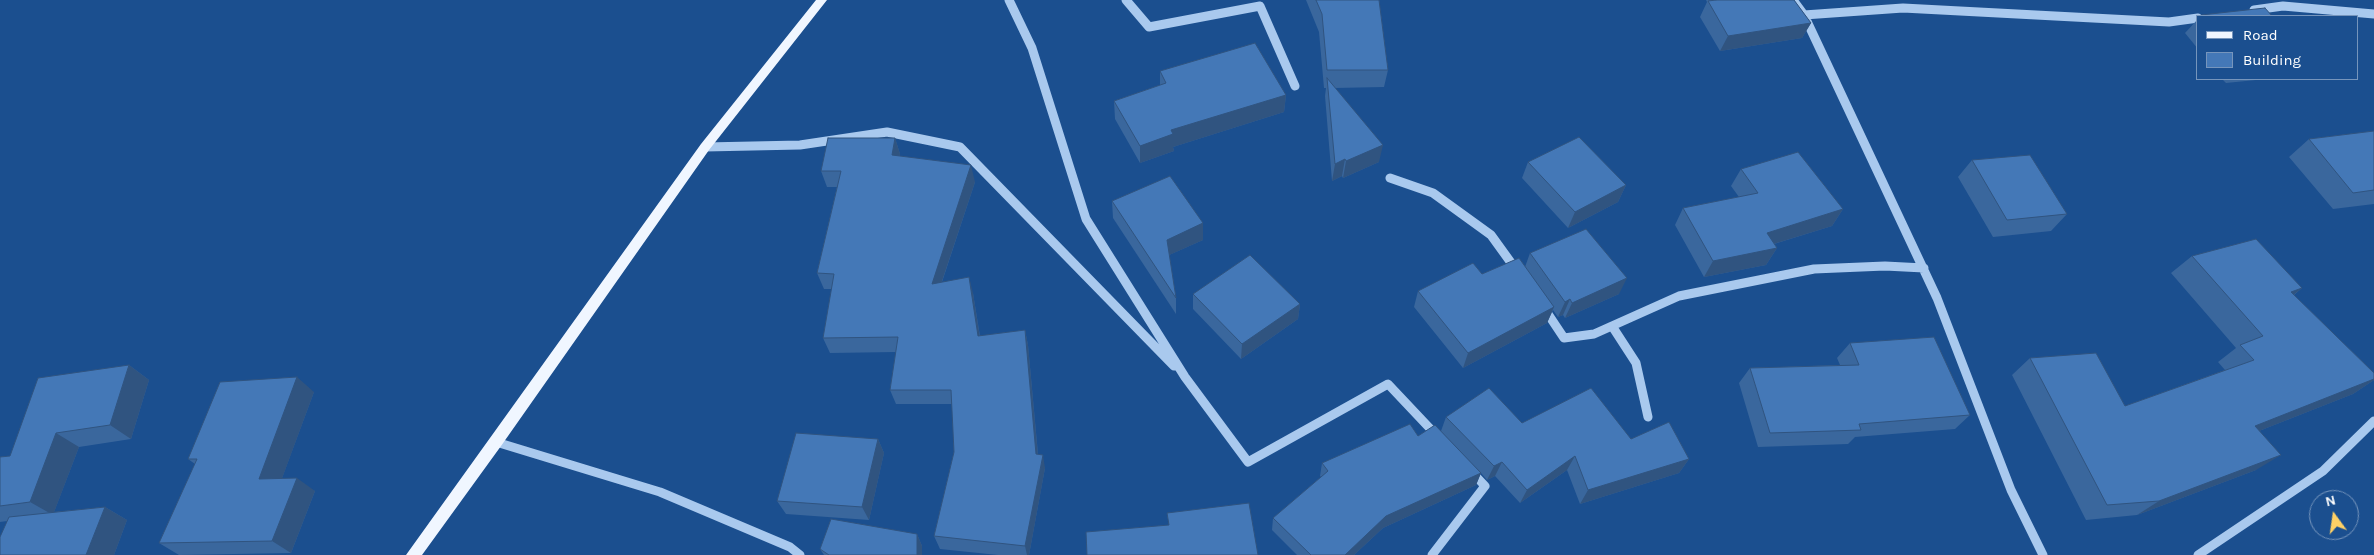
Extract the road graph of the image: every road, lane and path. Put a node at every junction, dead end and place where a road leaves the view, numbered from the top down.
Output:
1 (822, 0) edge
2 (1009, 0) edge
3 (1126, 0) edge
4 (1793, 0) edge
5 (2246, 11) edge
6 (2374, 14) edge
7 (1804, 15) junction
8 (2196, 18) edge
9 (1295, 86) dead end
10 (705, 147) junction
11 (1390, 178) dead end
12 (1924, 268) junction
13 (1521, 275) edge
14 (1538, 299) edge
15 (1612, 326) junction
16 (1185, 377) junction
17 (1648, 417) dead end
18 (2374, 421) edge
19 (496, 442) junction
20 (1446, 445) edge
21 (1466, 466) edge
22 (413, 555) edge
23 (800, 555) edge
24 (1432, 555) edge
25 (2043, 555) edge
26 (2198, 555) edge

1 - 10 main road
2 - 16 street
3 - 9 street
4 - 7 street
5 - 6 street
7 - 8 street
7 - 12 street
10 - 16 street
10 - 19 main road
11 - 13 street
12 - 15 street
12 - 25 street
14 - 15 street
15 - 17 street
16 - 20 street
18 - 26 street
19 - 22 main road
19 - 23 street
21 - 24 street

